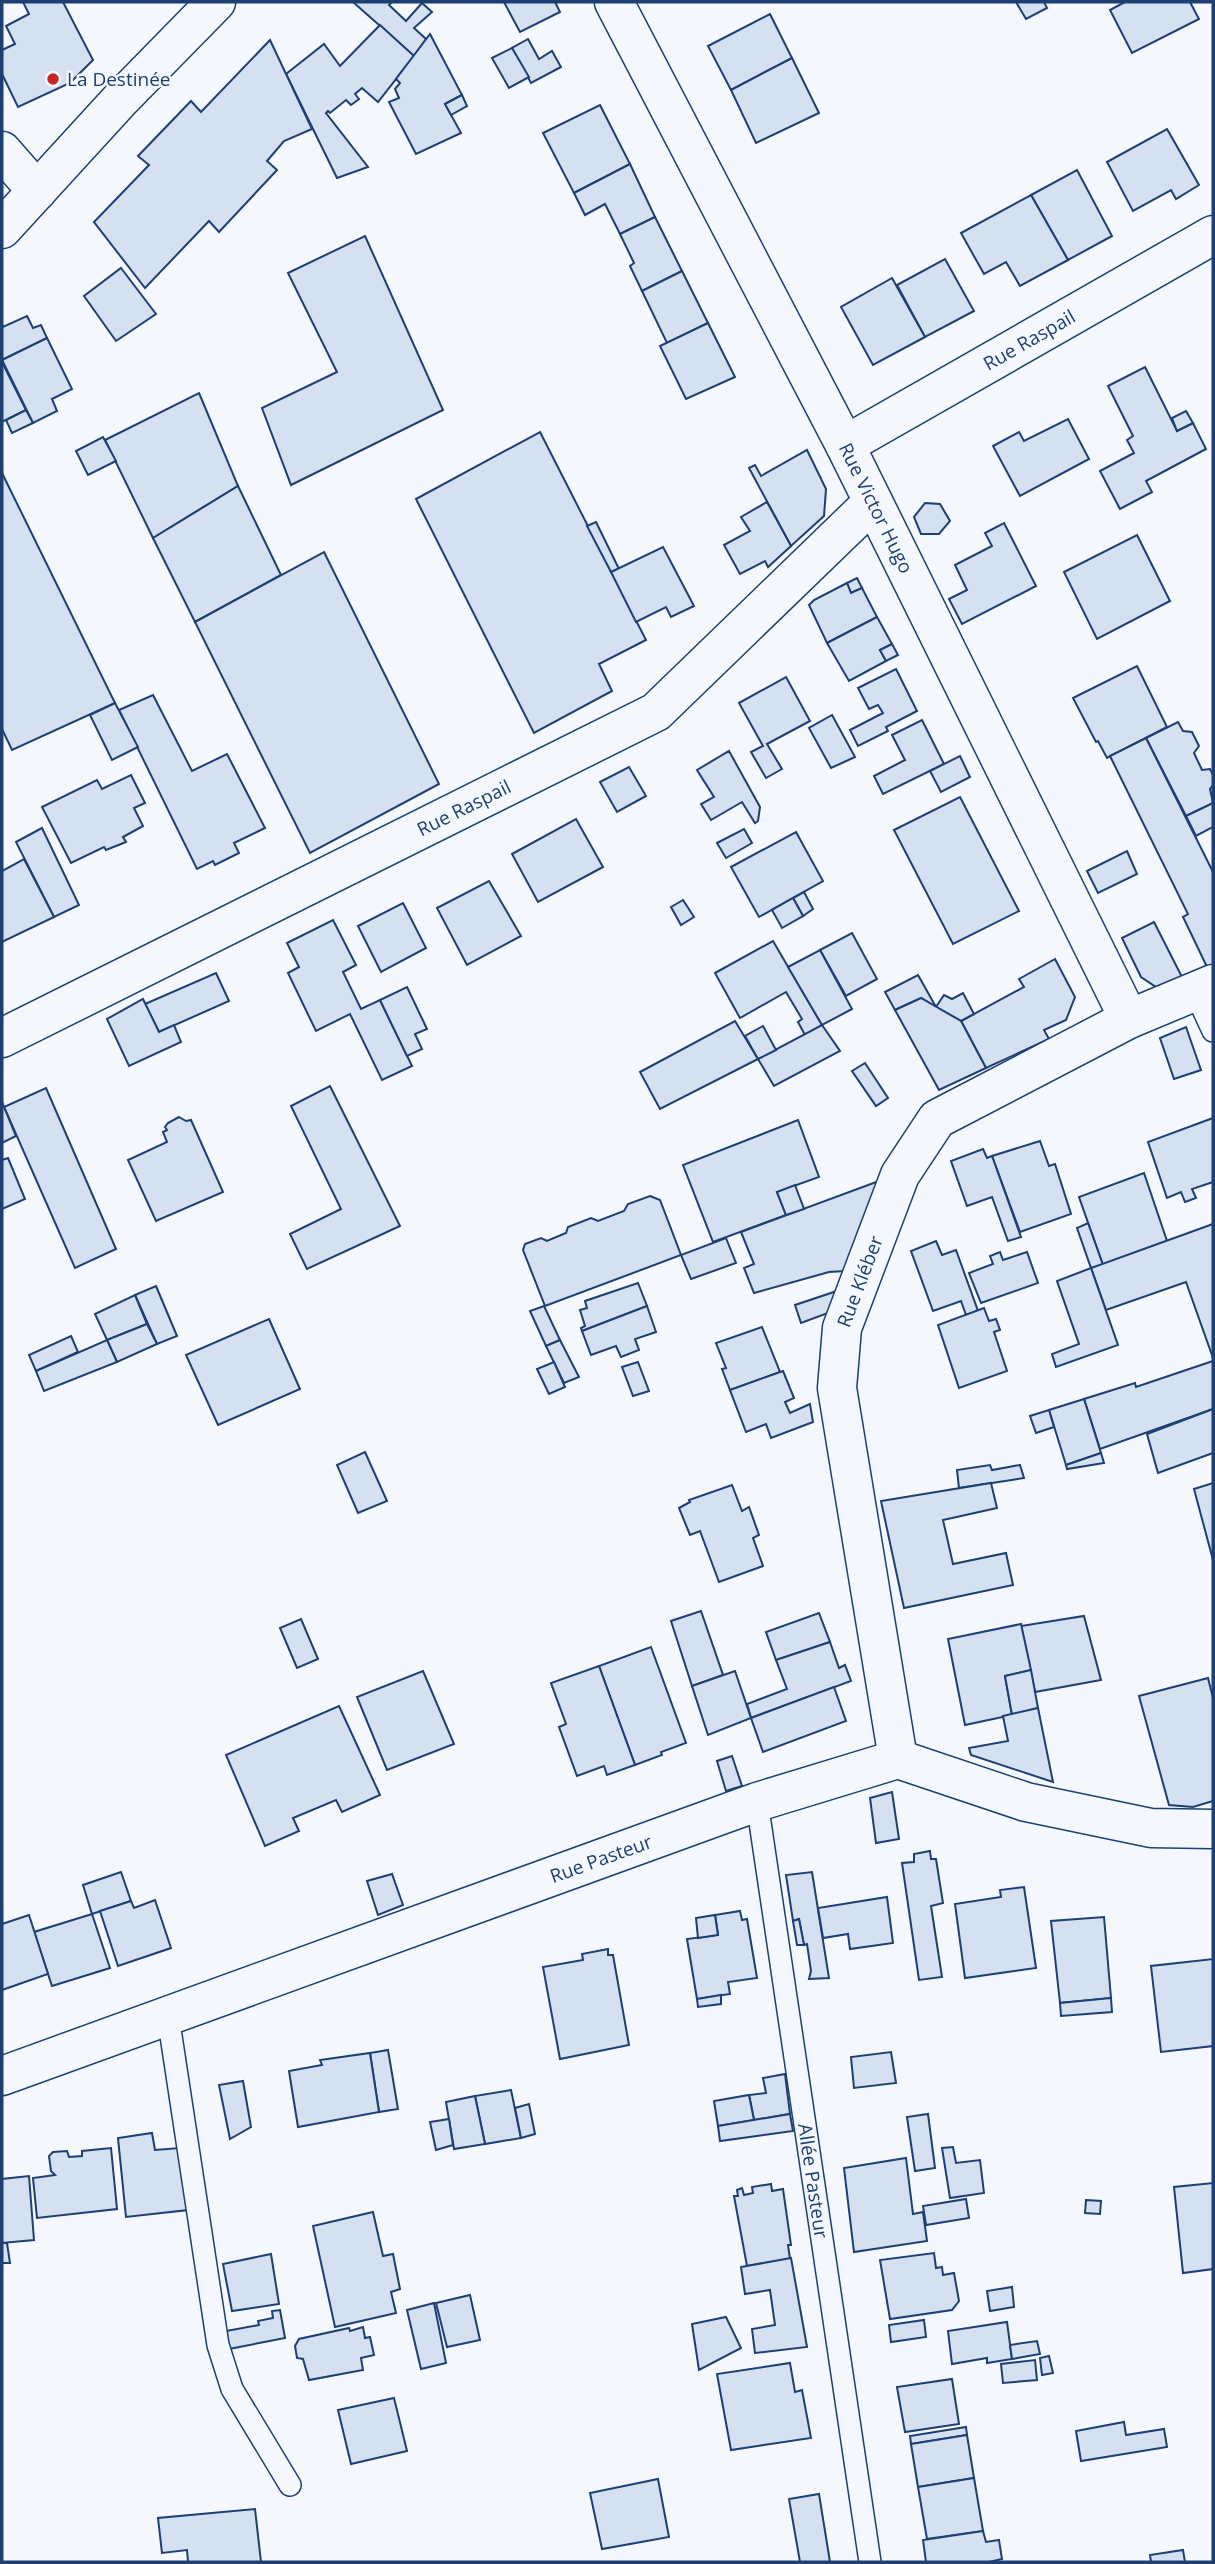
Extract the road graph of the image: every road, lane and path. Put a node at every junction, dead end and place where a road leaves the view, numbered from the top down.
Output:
1 (216, 2) edge
2 (614, 2) edge
3 (2, 151) edge
4 (37, 191) junction
5 (2, 229) edge
6 (1213, 235) edge
7 (845, 445) junction
8 (873, 502) junction
9 (1204, 988) edge
10 (1129, 1019) junction
11 (1213, 1031) edge
12 (2, 1038) edge
13 (898, 1759) junction
14 (757, 1802) junction
15 (1213, 1829) edge
16 (167, 2016) junction
17 (2, 2076) edge
18 (290, 2485) dead end
19 (870, 2562) edge

1 - 4 street
2 - 7 street, Rue Victor Hugo
3 - 4 street
4 - 5 street
6 - 7 street, Rue Raspail
7 - 8 street, Rue Victor Hugo
8 - 10 street, Rue Victor Hugo
8 - 12 street, Rue Raspail
9 - 10 street, Rue Kléber
9 - 11 lane
10 - 13 street, Rue Kléber
13 - 14 street, Rue Pasteur
13 - 15 street
14 - 16 street, Rue Pasteur
14 - 19 lane, Allée Pasteur
16 - 17 street, Rue Pasteur
16 - 18 lane

